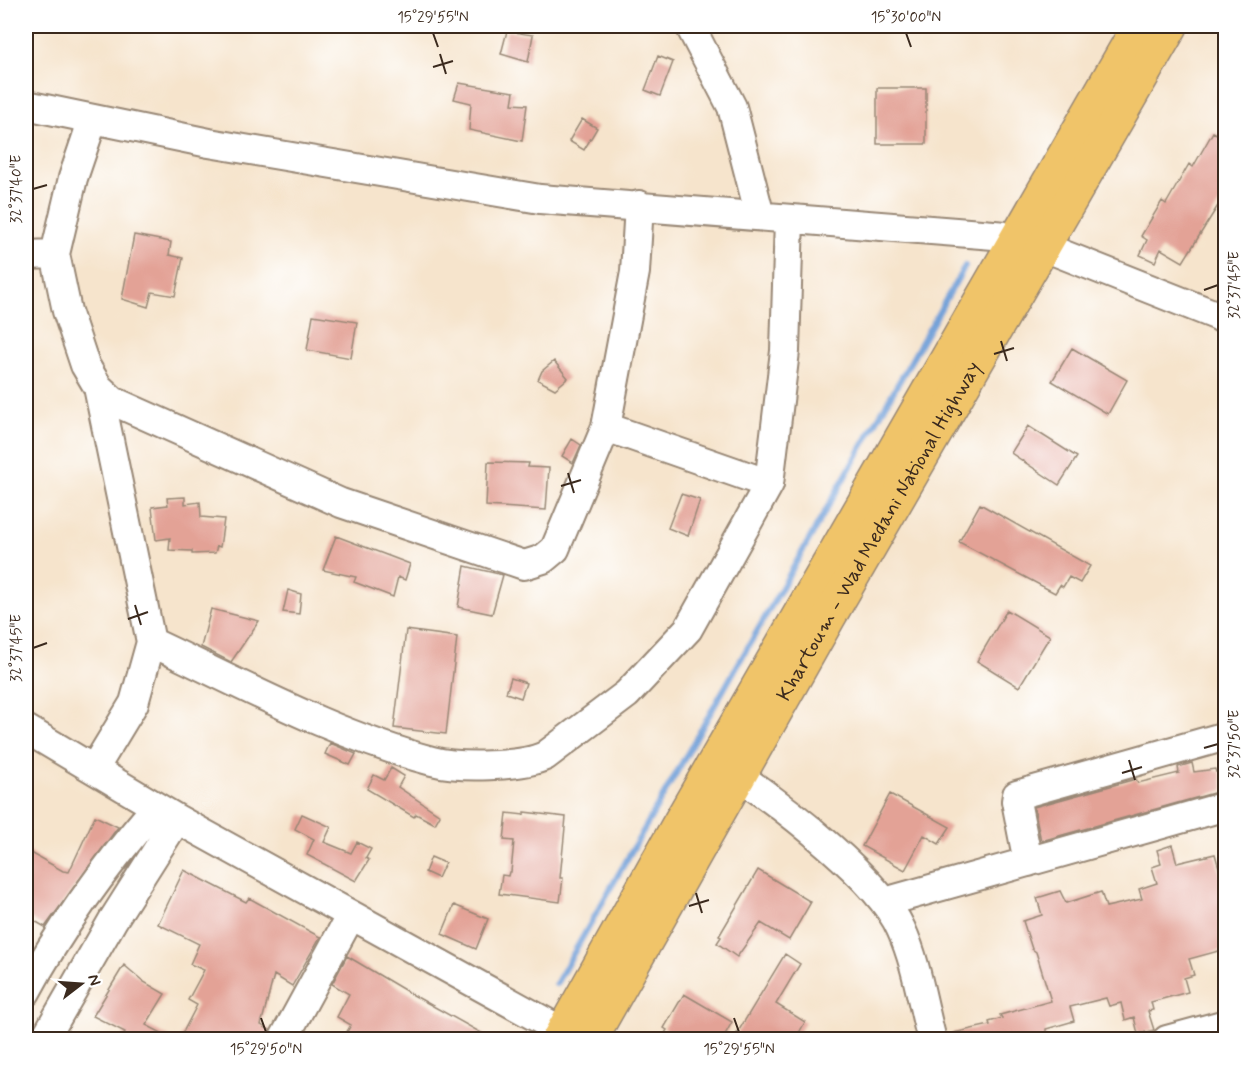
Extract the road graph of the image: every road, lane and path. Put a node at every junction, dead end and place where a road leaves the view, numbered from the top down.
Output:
1 (690, 26) edge
2 (1139, 26) edge
3 (1171, 26) edge
4 (26, 105) edge
5 (93, 118) junction
6 (639, 205) junction
7 (760, 216) junction
8 (789, 219) junction
9 (1031, 242) junction
10 (55, 254) junction
11 (26, 255) edge
12 (1226, 321) edge
13 (98, 387) junction
14 (606, 428) junction
15 (769, 484) junction
16 (151, 642) junction
17 (26, 729) edge
18 (1226, 736) edge
19 (94, 770) junction
20 (739, 776) junction
21 (1226, 806) edge
22 (166, 813) junction
23 (1028, 862) junction
24 (885, 902) junction
25 (351, 915) junction
26 (26, 992) edge
27 (1226, 1024) edge
28 (41, 1036) edge
29 (573, 1037) edge
30 (283, 1040) edge
31 (932, 1040) edge
32 (1167, 1040) edge

1 - 7 street
2 - 9 highway, Khartoum - Wad Medani National Highway
3 - 9 highway, Khartoum - Wad Medani National Highway
4 - 5 street
5 - 6 street
5 - 10 street
6 - 7 street
6 - 14 street
7 - 8 street
8 - 9 street
8 - 15 street
9 - 12 street
9 - 20 highway, Khartoum - Wad Medani National Highway
9 - 29 highway, Khartoum - Wad Medani National Highway
10 - 11 street
10 - 13 street
13 - 14 street
13 - 16 street
14 - 15 street
15 - 16 street
16 - 19 street
17 - 19 street
18 - 23 street
19 - 22 street
20 - 24 street
20 - 29 highway, Khartoum - Wad Medani National Highway
21 - 23 street
22 - 25 street
22 - 26 street
22 - 28 street
23 - 24 street
24 - 31 street
25 - 29 street
25 - 30 street
27 - 32 street

